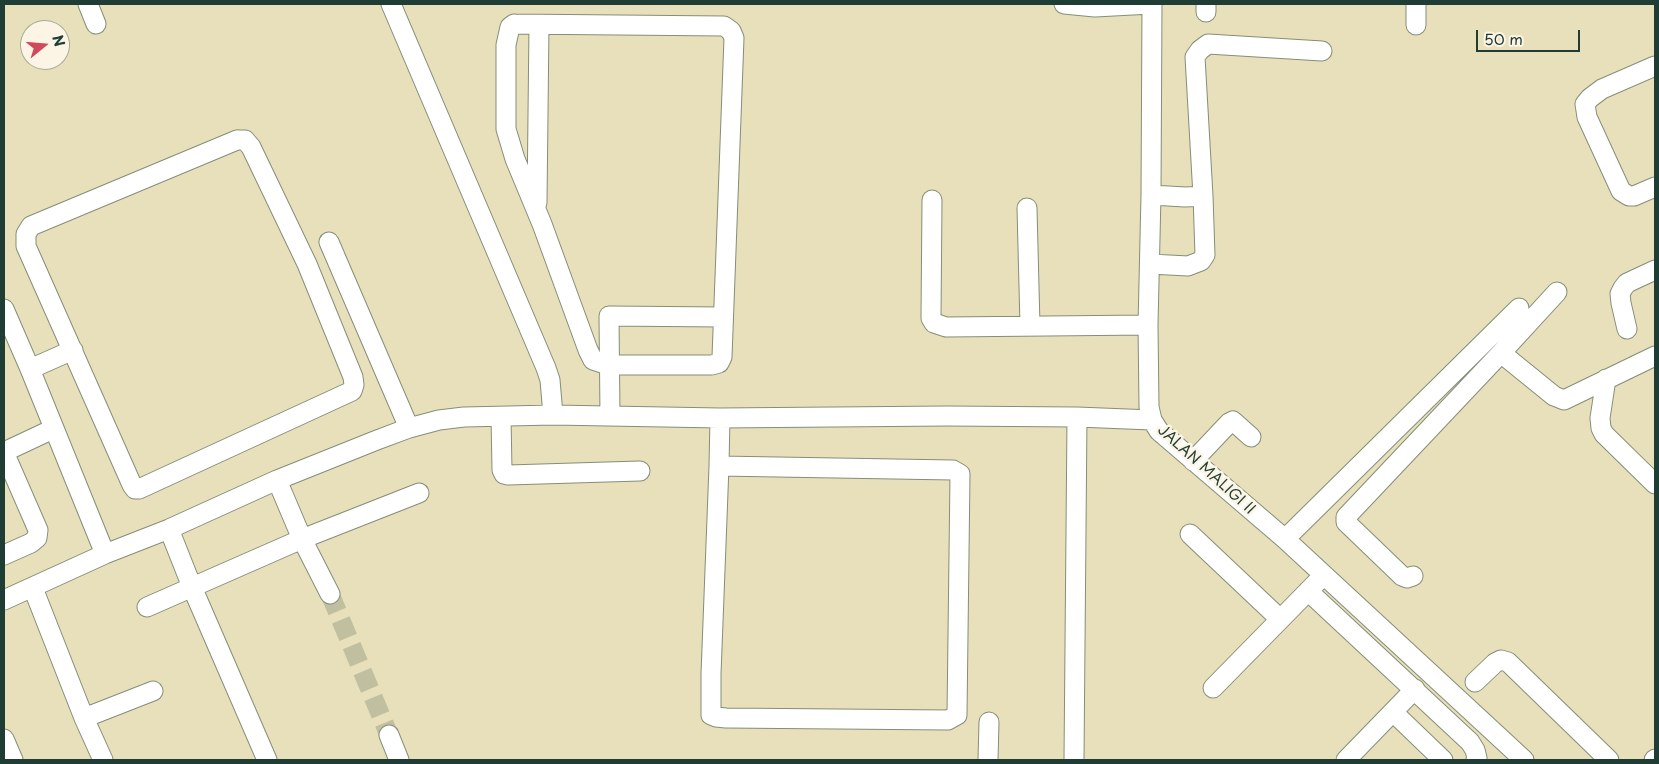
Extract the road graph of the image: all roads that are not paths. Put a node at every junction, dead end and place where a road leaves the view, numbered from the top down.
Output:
1 (88, 4) edge
2 (391, 4) edge
3 (1064, 4) edge
4 (1151, 4) edge
5 (1416, 4) edge
6 (1095, 6) edge
7 (96, 24) dead end
8 (539, 24) junction
9 (1416, 26) dead end
10 (1322, 50) dead end
11 (1655, 66) edge
12 (1655, 187) edge
13 (1151, 195) junction
14 (1203, 196) junction
15 (932, 200) dead end
16 (1027, 208) dead end
17 (537, 212) junction
18 (328, 242) dead end
19 (1150, 264) junction
20 (1655, 270) edge
21 (1556, 292) dead end
22 (1519, 308) dead end
23 (4, 309) edge
24 (723, 317) junction
25 (1148, 325) junction
26 (1030, 326) junction
27 (1627, 329) dead end
28 (73, 350) junction
29 (1501, 353) junction
30 (1655, 356) edge
31 (608, 365) junction
32 (30, 369) junction
33 (1606, 379) junction
34 (553, 416) junction
35 (610, 416) junction
36 (501, 417) junction
37 (1077, 417) junction
38 (720, 418) junction
39 (1152, 420) junction
40 (409, 428) junction
41 (53, 430) junction
42 (1251, 437) dead end
43 (4, 452) edge
44 (1193, 461) junction
45 (720, 466) junction
46 (640, 471) dead end
47 (278, 480) junction
48 (1655, 484) edge
49 (419, 493) dead end
50 (169, 529) junction
51 (1190, 534) dead end
52 (302, 539) junction
53 (1285, 539) junction
54 (105, 554) junction
55 (4, 555) edge
56 (1324, 575) junction
57 (1413, 576) dead end
58 (192, 587) junction
59 (33, 588) junction
60 (1308, 591) junction
61 (330, 594) tunnel mouth
62 (4, 600) edge
63 (147, 607) dead end
64 (1280, 619) junction
65 (1475, 682) dead end
66 (1213, 688) dead end
67 (1415, 689) junction
68 (152, 690) dead end
69 (1392, 712) junction
70 (84, 718) junction
71 (990, 722) dead end
72 (389, 735) tunnel mouth
73 (4, 739) edge
74 (1355, 757) edge
75 (1518, 758) edge
76 (13, 760) edge
77 (103, 760) edge
78 (267, 760) edge
79 (399, 760) edge
80 (988, 760) edge
81 (1074, 760) edge
82 (1443, 760) edge
83 (1476, 760) edge
84 (1609, 760) edge

1 - 7 street
2 - 34 street
3 - 6 street
4 - 6 street
4 - 13 street, JALAN MALIGI II
5 - 9 street
8 - 17 street
8 - 17 street
8 - 24 street
10 - 14 street
11 - 12 street
13 - 14 street
13 - 19 street, JALAN MALIGI II
14 - 19 street
15 - 26 street
16 - 26 street
17 - 31 street
18 - 40 street
19 - 25 street, JALAN MALIGI II
20 - 27 street
21 - 29 street
22 - 53 street
23 - 32 street
24 - 31 street
24 - 31 street
25 - 26 street
25 - 39 street, JALAN MALIGI II
28 - 28 street
28 - 32 street
29 - 33 street
29 - 57 street
30 - 33 street
31 - 35 street
32 - 41 street
33 - 48 street
34 - 35 street
34 - 36 street
35 - 38 street
36 - 40 street
36 - 46 street
37 - 38 street
37 - 39 street
37 - 81 street
38 - 45 street
39 - 44 street, JALAN MALIGI II
40 - 47 street
41 - 43 street
41 - 54 street
42 - 44 street
43 - 55 street
44 - 53 street, JALAN MALIGI II
45 - 45 street
47 - 50 street
47 - 52 street
49 - 52 street
50 - 54 street
50 - 58 street
51 - 64 street
52 - 58 street
52 - 61 street
53 - 56 street, JALAN MALIGI II
54 - 59 street
56 - 60 street
56 - 75 street, JALAN MALIGI II
58 - 63 street
58 - 78 street
59 - 62 street
59 - 70 street
60 - 64 street
60 - 67 street
64 - 66 street
65 - 84 street
67 - 69 street
67 - 83 street
68 - 70 street
69 - 74 street
69 - 82 street
70 - 77 street
71 - 80 street
72 - 79 street
73 - 76 street

